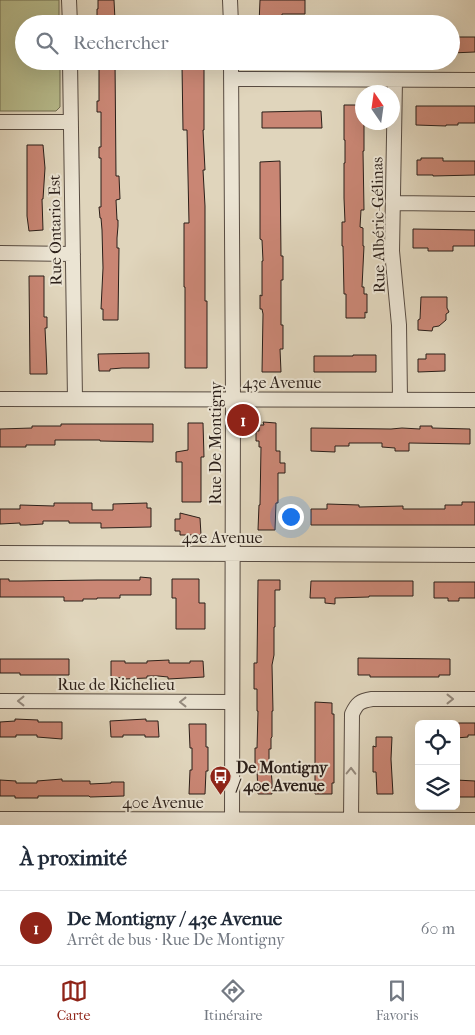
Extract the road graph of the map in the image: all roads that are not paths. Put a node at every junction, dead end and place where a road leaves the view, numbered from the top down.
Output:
1 (69, 0) edge
2 (230, 0) edge
3 (70, 15) edge
4 (231, 15) edge
5 (70, 70) edge
6 (231, 70) edge
7 (231, 79) junction
8 (394, 80) junction
9 (475, 80) edge
10 (0, 122) edge
11 (71, 122) junction
12 (393, 203) junction
13 (475, 204) edge
14 (0, 254) edge
15 (73, 254) junction
16 (0, 398) edge
17 (75, 399) junction
18 (233, 399) junction
19 (400, 399) junction
20 (475, 400) edge
21 (0, 553) edge
22 (232, 554) junction
23 (475, 555) edge
24 (475, 699) edge
25 (0, 701) edge
26 (232, 702) junction
27 (0, 819) edge
28 (351, 820) junction
29 (475, 820) edge
30 (232, 822) edge

1 - 3 street
2 - 4 street
5 - 11 street, Rue Ontario Est
6 - 7 street, Rue De Montigny
7 - 8 street
7 - 18 street, Rue De Montigny
8 - 9 street
8 - 12 street, Rue Albéric-Gélinas
10 - 11 street
11 - 15 street, Rue Ontario Est
12 - 13 street
12 - 19 street, Rue Albéric-Gélinas
14 - 15 street
15 - 17 street, Rue Ontario Est
16 - 17 street, 43e Avenue
17 - 18 street, 43e Avenue
18 - 19 street, 43e Avenue
18 - 22 street, Rue De Montigny
19 - 20 street, 43e Avenue
21 - 22 street, 42e Avenue
22 - 23 street, 42e Avenue
22 - 26 street, Rue De Montigny
28 -> 24 street
26 -> 25 street, Rue de Richelieu
26 - 30 street, Rue De Montigny
27 - 30 street, 40e Avenue
28 - 29 street, 40e Avenue
28 - 30 street, 40e Avenue

